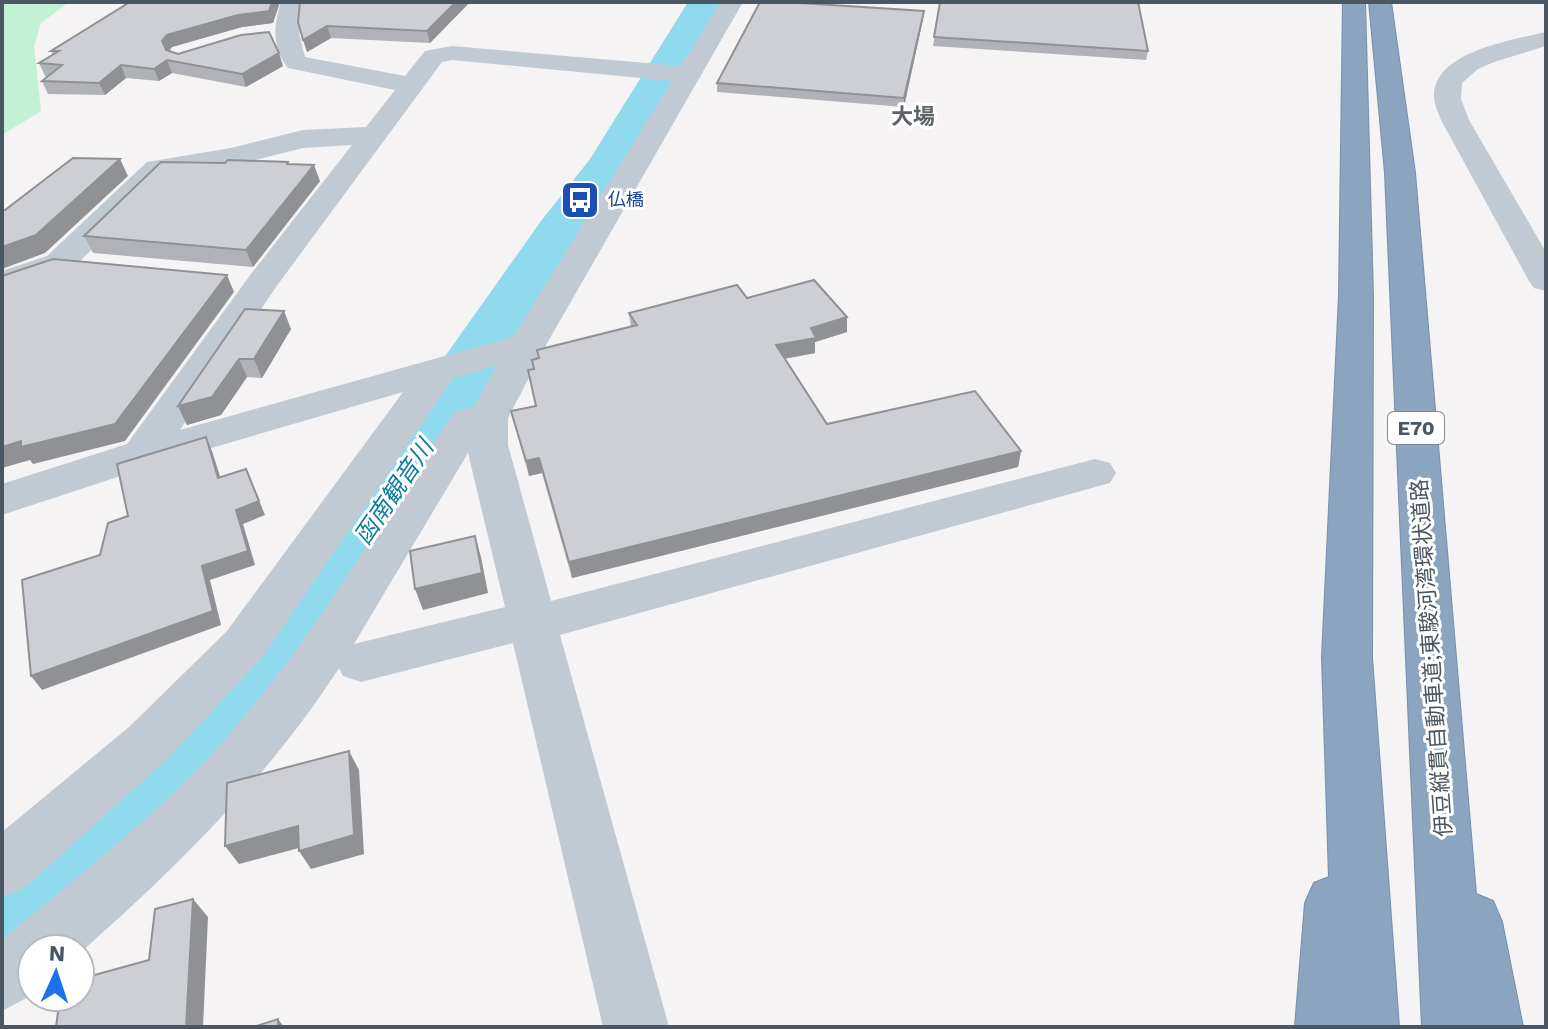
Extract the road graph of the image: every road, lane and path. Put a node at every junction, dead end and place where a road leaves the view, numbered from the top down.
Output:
1 (732, 2) edge
2 (1354, 2) edge
3 (1380, 2) edge
4 (279, 19) edge
5 (1546, 39) edge
6 (691, 75) junction
7 (412, 85) junction
8 (374, 135) junction
9 (121, 161) edge
10 (158, 168) junction
11 (59, 263) junction
12 (100, 265) edge
13 (1546, 281) edge
14 (2, 283) edge
15 (527, 345) junction
16 (438, 372) junction
17 (488, 418) junction
18 (142, 454) junction
19 (1095, 473) dead end
20 (2, 500) edge
21 (532, 622) junction
22 (1347, 657) junction
23 (361, 662) dead end
24 (1432, 683) junction
25 (2, 869) edge
26 (57, 933) edge
27 (636, 1027) edge
28 (1328, 1027) edge
29 (1366, 1027) edge
30 (1455, 1027) edge
31 (1490, 1027) edge

1 - 6 street
2 - 22 highway
3 - 24 highway, 伊豆縦貫自動車道;東駿河湾環状道路 / E70
4 - 7 street
5 - 13 street
6 - 7 street
6 - 15 street
7 - 8 street
8 - 10 street
8 - 18 street
9 - 10 street
10 - 11 street
11 - 12 street
11 - 14 street
15 - 16 street
15 - 17 street
16 - 18 street
16 - 25 street
17 - 21 street
17 - 26 street
18 - 20 street
19 - 21 street
21 - 23 street
21 - 27 street
22 - 28 highway
22 - 29 highway
24 - 30 highway, 伊豆縦貫自動車道;東駿河湾環状道路 / E70
24 - 31 highway

